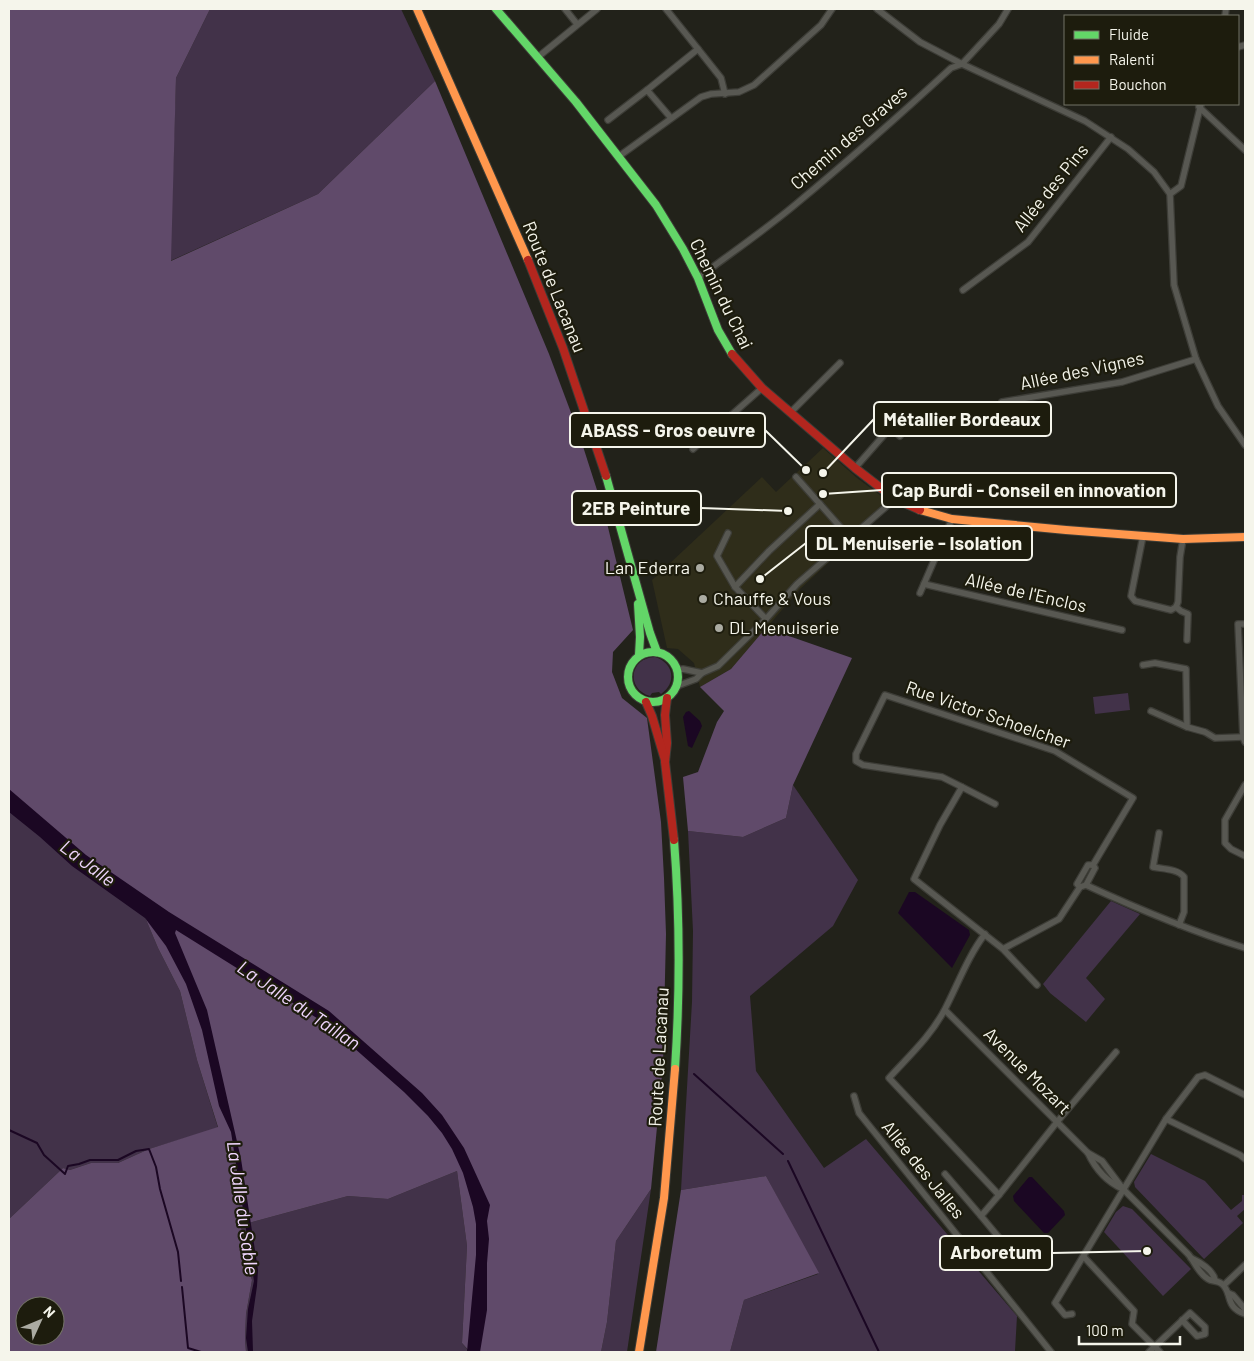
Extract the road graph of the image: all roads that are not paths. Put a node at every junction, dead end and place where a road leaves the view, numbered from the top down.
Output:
1 (417, 9) edge
2 (496, 9) edge
3 (566, 9) edge
4 (597, 9) edge
5 (666, 9) edge
6 (832, 9) edge
7 (876, 9) edge
8 (1008, 9) edge
9 (577, 24) junction
10 (698, 49) junction
11 (538, 57) junction
12 (962, 64) junction
13 (647, 90) junction
14 (725, 94) junction
15 (1200, 105) edge
16 (671, 118) junction
17 (608, 120) dead end
18 (1112, 137) junction
19 (1245, 150) edge
20 (618, 157) junction
21 (1170, 194) junction
22 (698, 278) junction
23 (963, 290) dead end
24 (1196, 359) junction
25 (840, 364) dead end
26 (762, 388) junction
27 (1002, 402) dead end
28 (791, 412) junction
29 (879, 416) dead end
30 (891, 427) junction
31 (900, 436) dead end
32 (1245, 445) edge
33 (693, 448) dead end
34 (855, 468) junction
35 (796, 477) dead end
36 (895, 499) junction
37 (820, 504) junction
38 (952, 519) junction
39 (728, 533) dead end
40 (1143, 536) junction
41 (1245, 537) edge
42 (850, 538) junction
43 (1182, 540) junction
44 (924, 584) junction
45 (637, 586) junction
46 (735, 587) junction
47 (920, 593) dead end
48 (1176, 607) junction
49 (766, 619) junction
50 (1245, 624) edge
51 (1122, 630) dead end
52 (1187, 640) dead end
53 (657, 652) junction
54 (639, 655) junction
55 (1143, 665) dead end
56 (678, 670) junction
57 (702, 674) junction
58 (677, 686) junction
59 (667, 698) junction
60 (646, 702) junction
61 (1151, 711) dead end
62 (1187, 727) junction
63 (1244, 739) edge
64 (665, 761) junction
65 (1245, 785) edge
66 (962, 786) junction
67 (995, 804) dead end
68 (1159, 834) dead end
69 (1245, 856) edge
70 (1083, 886) junction
71 (1179, 925) junction
72 (985, 934) junction
73 (1245, 948) edge
74 (1003, 949) junction
75 (1037, 985) dead end
76 (944, 1010) junction
77 (1116, 1052) dead end
78 (1245, 1094) edge
79 (854, 1096) dead end
80 (1166, 1119) junction
81 (1057, 1122) junction
82 (1245, 1159) edge
83 (945, 1174) dead end
84 (1123, 1189) junction
85 (999, 1195) junction
86 (981, 1216) junction
87 (1084, 1257) junction
88 (1016, 1258) dead end
89 (1245, 1265) edge
90 (1224, 1285) junction
91 (1228, 1293) junction
92 (1245, 1309) edge
93 (1072, 1314) dead end
94 (1245, 1314) edge
95 (1182, 1320) dead end
96 (1155, 1347) junction
97 (638, 1352) edge
98 (1051, 1352) edge
99 (1149, 1352) edge
100 (1160, 1352) edge

1 - 45 main road, Route de Lacanau
2 - 11 main road, Chemin du Chai
3 - 9 street
4 - 9 street
5 - 10 street
6 - 14 street
7 - 12 street
8 - 12 street, Chemin des Graves
9 - 11 street
10 - 13 street
10 - 14 street
11 - 20 main road, Chemin du Chai
12 - 18 street
12 - 22 street, Chemin des Graves
13 - 16 street
13 - 17 street
14 - 16 street
15 - 19 street
15 - 21 street
16 - 20 street
18 - 21 street
18 - 23 street, Allée des Pins
20 - 22 main road, Chemin du Chai
21 - 24 street
22 - 26 main road, Chemin du Chai
24 - 27 street, Allée des Vignes
24 - 32 street
25 - 28 street
26 - 28 main road, Chemin du Chai
26 - 33 street
28 - 34 main road, Chemin du Chai
29 - 30 street
30 - 31 street
30 - 34 street
34 - 36 main road, Chemin du Chai
35 - 37 street
36 - 38 main road, Chemin du Chai
36 - 42 street
37 - 42 street
37 - 46 street
38 - 40 main road, Chemin du Chai
38 - 44 street
39 - 46 street
40 - 43 main road, Chemin du Chai
40 - 48 street
41 - 43 main road, Chemin du Chai
42 - 49 street
43 - 48 street
44 - 47 street
44 - 51 street, Allée de l'Enclos
45 - 53 main road
45 - 54 main road
46 - 49 street
48 - 52 street
49 - 57 street
50 - 63 street
53 - 54 main road
53 - 56 main road
54 - 60 main road
55 - 62 street
56 - 57 street
56 - 58 main road
57 - 58 street
58 - 59 main road
59 - 60 main road
59 - 64 main road
60 - 64 main road
61 - 62 street
62 - 63 street
64 - 97 main road, Route de Lacanau
65 - 69 street
66 - 67 street, Rue Victor Schoelcher
66 - 70 street, Rue Victor Schoelcher
66 - 72 street
68 - 71 street
70 - 71 street
70 - 74 street
71 - 73 street
72 - 74 street
72 - 76 street
74 - 75 street
76 - 81 street, Avenue Mozart
76 - 85 street
77 - 81 street
78 - 80 street
79 - 98 street, Allée des Jalles
80 - 82 street
80 - 84 street
81 - 84 street, Avenue Mozart
81 - 85 street
83 - 86 street
84 - 87 street
84 - 90 street, Avenue Mozart
85 - 86 street
86 - 88 street
87 - 93 street
87 - 96 street
89 - 90 street
90 - 91 street
91 - 92 street
91 - 94 street
95 - 96 street
96 - 99 street
96 - 100 street

